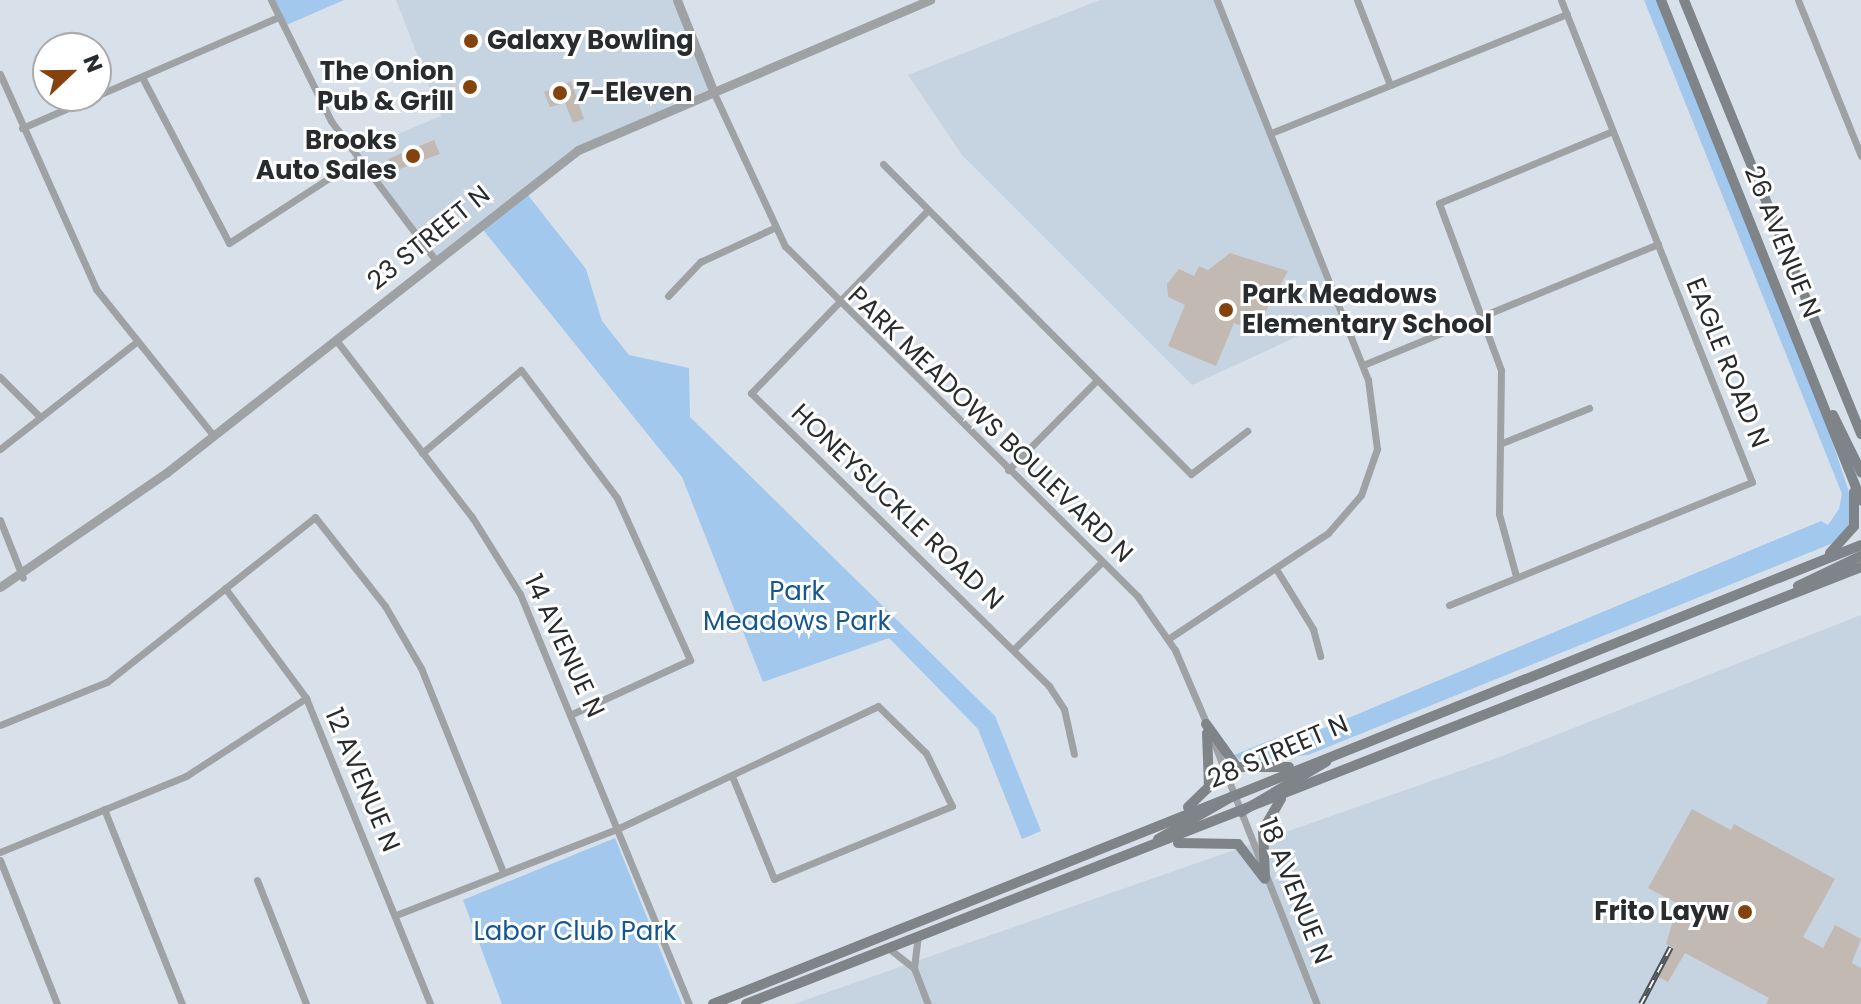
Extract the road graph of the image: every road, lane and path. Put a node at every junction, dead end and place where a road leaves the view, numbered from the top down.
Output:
1 (271, 0) edge
2 (677, 0) edge
3 (930, 0) edge
4 (1217, 0) edge
5 (1357, 0) edge
6 (1561, 0) edge
7 (1661, 0) edge
8 (1684, 0) edge
9 (1798, 0) edge
10 (1567, 14) junction
11 (279, 17) junction
12 (0, 74) edge
13 (143, 79) junction
14 (1390, 85) junction
15 (712, 88) junction
16 (22, 128) junction
17 (1613, 131) junction
18 (1271, 133) junction
19 (1861, 156) edge
20 (357, 160) junction
21 (883, 164) dead end
22 (926, 212) junction
23 (774, 228) junction
24 (1658, 244) junction
25 (436, 261) junction
26 (668, 296) dead end
27 (839, 305) junction
28 (1482, 317) junction
29 (336, 340) junction
30 (134, 344) junction
31 (1801, 348) junction
32 (1363, 365) junction
33 (0, 377) edge
34 (1096, 381) junction
35 (1589, 408) dead end
36 (40, 417) junction
37 (1247, 431) dead end
38 (212, 434) junction
39 (1861, 434) edge
40 (1502, 443) junction
41 (0, 449) edge
42 (422, 453) junction
43 (1846, 463) junction
44 (1008, 470) junction
45 (1861, 472) edge
46 (1861, 500) edge
47 (0, 520) edge
48 (1861, 545) edge
49 (1861, 556) edge
50 (1102, 562) junction
51 (1816, 563) junction
52 (1857, 570) edge
53 (1278, 572) junction
54 (1516, 576) junction
55 (23, 578) junction
56 (0, 587) edge
57 (225, 588) junction
58 (1449, 605) dead end
59 (1758, 608) junction
60 (1168, 639) junction
61 (1014, 649) junction
62 (1320, 656) dead end
63 (306, 698) junction
64 (574, 713) junction
65 (1206, 724) junction
66 (0, 725) edge
67 (1377, 734) junction
68 (1074, 754) dead end
69 (1306, 765) junction
70 (732, 776) junction
71 (1234, 794) junction
72 (1284, 796) junction
73 (104, 809) junction
74 (1240, 813) junction
75 (1165, 822) junction
76 (619, 828) junction
77 (1157, 847) junction
78 (0, 852) edge
79 (0, 860) edge
80 (503, 872) junction
81 (1081, 877) junction
82 (1265, 879) junction
83 (257, 880) dead end
84 (396, 915) junction
85 (918, 935) junction
86 (887, 947) junction
87 (914, 968) junction
88 (57, 1004) edge
89 (182, 1004) edge
90 (306, 1004) edge
91 (430, 1004) edge
92 (689, 1004) edge
93 (713, 1004) edge
94 (746, 1004) edge
95 (928, 1004) edge
96 (1317, 1004) edge

1 - 11 street
2 - 15 street
3 - 15 street, 23 STREET N
4 - 18 street
5 - 14 street
6 - 10 street, EAGLE ROAD N
7 - 31 main road, 26 AVENUE N
8 - 39 main road, 26 AVENUE N
9 - 19 street
10 - 14 street
10 - 17 street, EAGLE ROAD N
11 - 13 street
11 - 20 street
12 - 16 street
13 - 16 street
13 - 20 street
14 - 18 street
15 - 23 street, PARK MEADOWS BOULEVARD N
15 - 25 street, 23 STREET N
16 - 30 street
17 - 24 street, EAGLE ROAD N
17 - 28 street
18 - 32 street
20 - 25 street
21 - 22 street
22 - 27 street
22 - 34 street
23 - 26 street
23 - 27 street, PARK MEADOWS BOULEVARD N
24 - 28 street
24 - 54 street, EAGLE ROAD N
25 - 29 street, 23 STREET N
27 - 44 street, PARK MEADOWS BOULEVARD N
27 - 61 street, HONEYSUCKLE ROAD N
28 - 32 street
28 - 40 street
29 - 38 street, 23 STREET N
29 - 42 street, 14 AVENUE N
30 - 36 street
30 - 38 street
31 - 43 main road, 26 AVENUE N
31 - 45 main road
32 - 53 street
33 - 36 street
34 - 37 street
34 - 44 street
35 - 40 street
36 - 41 street
38 - 55 street, 23 STREET N
40 - 54 street
42 - 64 street, 14 AVENUE N
42 - 64 street
43 - 46 main road, 26 AVENUE N
43 - 51 main road
44 - 50 street, PARK MEADOWS BOULEVARD N
47 - 55 street
48 - 51 main road, 28 STREET N
49 - 59 main road
50 - 60 street, PARK MEADOWS BOULEVARD N
50 - 61 street
51 - 67 main road, 28 STREET N
52 - 59 main road, 28 STREET N
53 - 60 street
53 - 62 street
54 - 58 street, EAGLE ROAD N
55 - 56 street, 23 STREET N
57 - 63 street, 12 AVENUE N
57 - 66 street
57 - 80 street
59 - 72 main road, 28 STREET N
60 - 65 street, PARK MEADOWS BOULEVARD N
61 - 68 street, HONEYSUCKLE ROAD N
63 - 73 street
63 - 84 street, 12 AVENUE N
64 - 76 street, 14 AVENUE N
65 - 69 main road
65 - 71 street, PARK MEADOWS BOULEVARD N
65 - 75 main road
67 - 69 main road, 28 STREET N
67 - 74 main road
69 - 71 main road, 28 STREET N
70 - 70 street
70 - 76 street
71 - 74 street, 18 AVENUE N
71 - 75 main road, 28 STREET N
71 - 81 main road
72 - 74 main road, 28 STREET N
72 - 82 main road
73 - 78 street
73 - 89 street
74 - 77 main road, 28 STREET N
74 - 82 street, 18 AVENUE N
75 - 93 main road, 28 STREET N
76 - 80 street
76 - 92 street, 14 AVENUE N
77 - 81 main road, 28 STREET N
77 - 82 main road
79 - 88 street
80 - 84 street
81 - 85 main road, 28 STREET N
82 - 96 street, 18 AVENUE N
83 - 90 street
84 - 91 street, 12 AVENUE N
85 - 86 main road, 28 STREET N
85 - 87 street
86 - 87 street
86 - 94 main road, 28 STREET N
87 - 95 street

